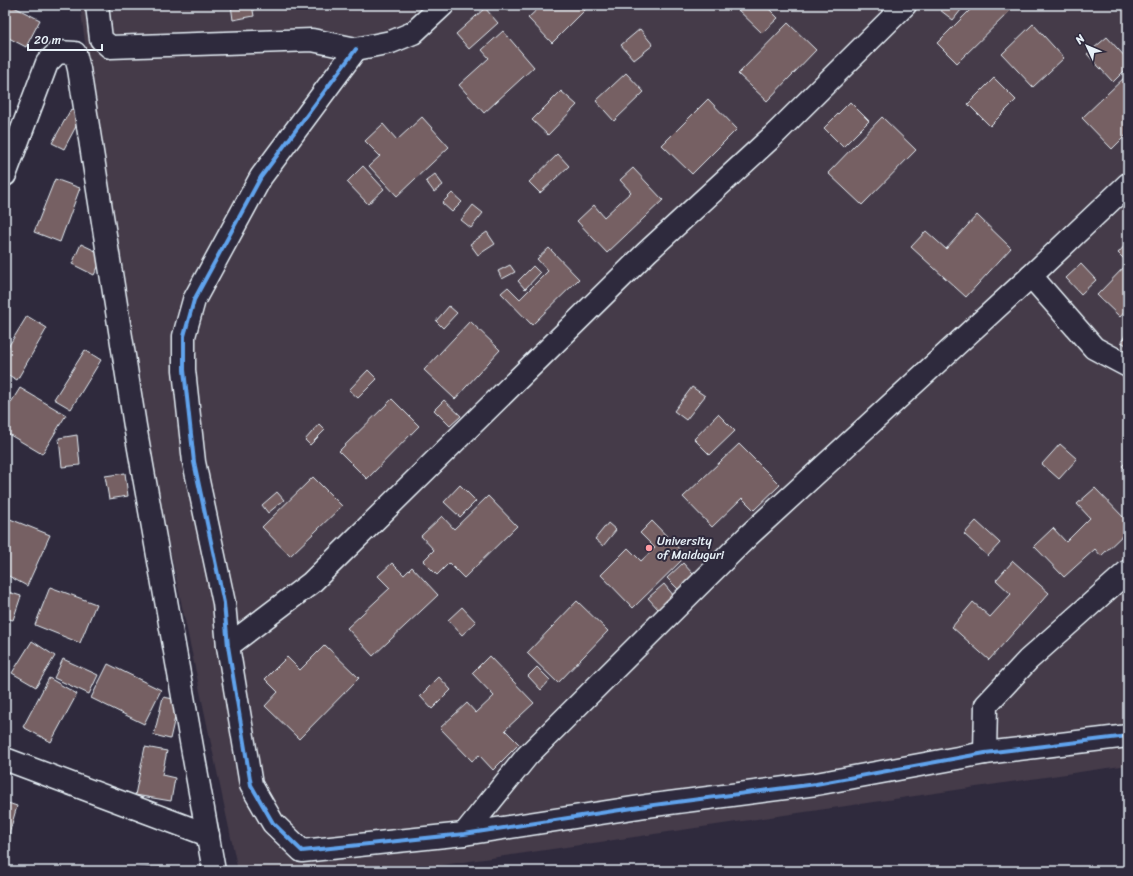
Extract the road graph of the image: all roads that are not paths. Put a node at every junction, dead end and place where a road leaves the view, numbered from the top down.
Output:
1 (97, 5) edge
2 (443, 5) edge
3 (905, 5) edge
4 (356, 49) junction
5 (5, 174) edge
6 (1128, 184) edge
7 (1031, 276) junction
8 (1128, 366) edge
9 (1128, 571) edge
10 (228, 646) junction
11 (1128, 736) edge
12 (985, 753) junction
13 (5, 759) edge
14 (464, 834) junction
15 (208, 835) junction
16 (214, 871) edge

1 - 4 street
2 - 4 street
3 - 10 street
4 - 10 street
5 - 15 street
6 - 7 street
7 - 8 street
7 - 14 street
9 - 12 street
10 - 14 street
11 - 12 street
12 - 14 street
13 - 15 street
15 - 16 street

